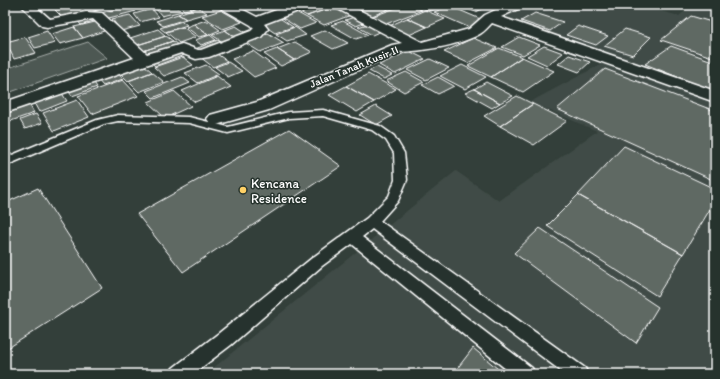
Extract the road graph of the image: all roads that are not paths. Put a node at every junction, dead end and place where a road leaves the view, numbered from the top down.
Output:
1 (27, 5) edge
2 (225, 5) edge
3 (302, 5) edge
4 (340, 5) edge
5 (516, 5) edge
6 (490, 18) junction
7 (256, 22) junction
8 (421, 47) junction
9 (144, 60) junction
10 (715, 98) edge
11 (5, 108) edge
12 (216, 119) dead end
13 (5, 162) edge
14 (372, 222) junction
15 (352, 237) junction
16 (179, 374) edge
17 (526, 374) edge
18 (579, 374) edge

1 - 9 street
2 - 7 street
3 - 7 street
4 - 8 street
5 - 6 street, Jalan Tanah Kusir II
6 - 8 street, Jalan Tanah Kusir II
6 - 10 street
7 - 9 street
8 - 12 street, Jalan Tanah Kusir II
9 - 11 street
13 - 14 lane
14 - 15 lane
14 - 18 lane
15 - 16 lane
15 - 17 lane

